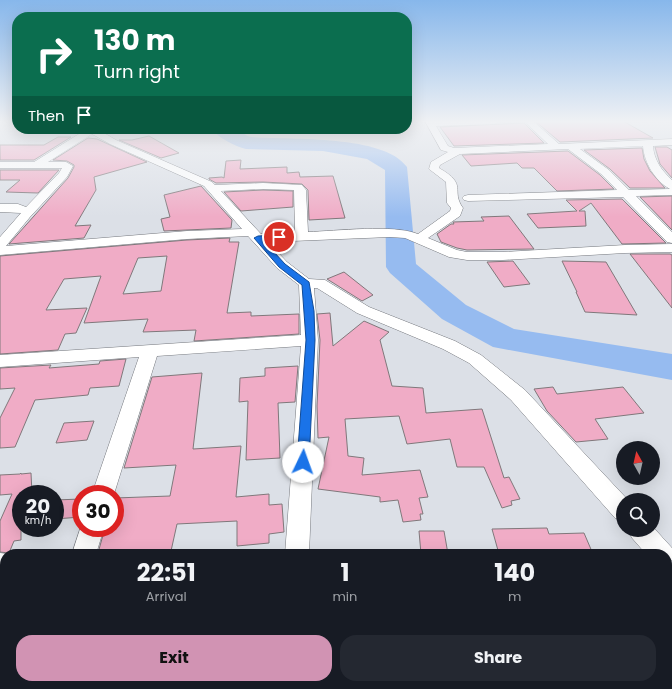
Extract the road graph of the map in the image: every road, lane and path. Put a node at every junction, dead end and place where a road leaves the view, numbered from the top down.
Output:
1 (54, 153) edge
2 (136, 153) edge
3 (454, 153) edge
4 (580, 153) edge
5 (649, 153) edge
6 (0, 165) edge
7 (36, 165) junction
8 (672, 186) edge
9 (212, 188) junction
10 (625, 192) junction
11 (672, 192) edge
12 (468, 198) dead end
13 (0, 208) edge
14 (28, 211) junction
15 (261, 236) junction
16 (302, 236) junction
17 (413, 237) junction
18 (672, 239) edge
19 (672, 248) edge
20 (0, 250) edge
21 (310, 283) junction
22 (310, 340) junction
23 (150, 350) junction
24 (0, 360) edge
25 (106, 485) edge
26 (616, 503) edge
27 (89, 537) edge
28 (646, 537) edge
29 (86, 549) edge
30 (297, 549) edge
31 (657, 549) edge

1 - 7 street
2 - 9 street
3 - 17 street
4 - 10 street
5 - 8 street
6 - 7 street
7 - 14 street
9 - 15 street
9 - 16 street
10 - 11 street
10 - 12 street
10 - 18 street
13 - 14 street
14 - 20 street
15 - 16 street
15 - 20 street
15 - 21 street
16 - 17 street
17 - 19 street
21 - 22 street
21 - 26 street
22 - 23 street
22 - 30 street
23 - 24 street
23 - 25 street
27 - 29 street
28 - 31 street

